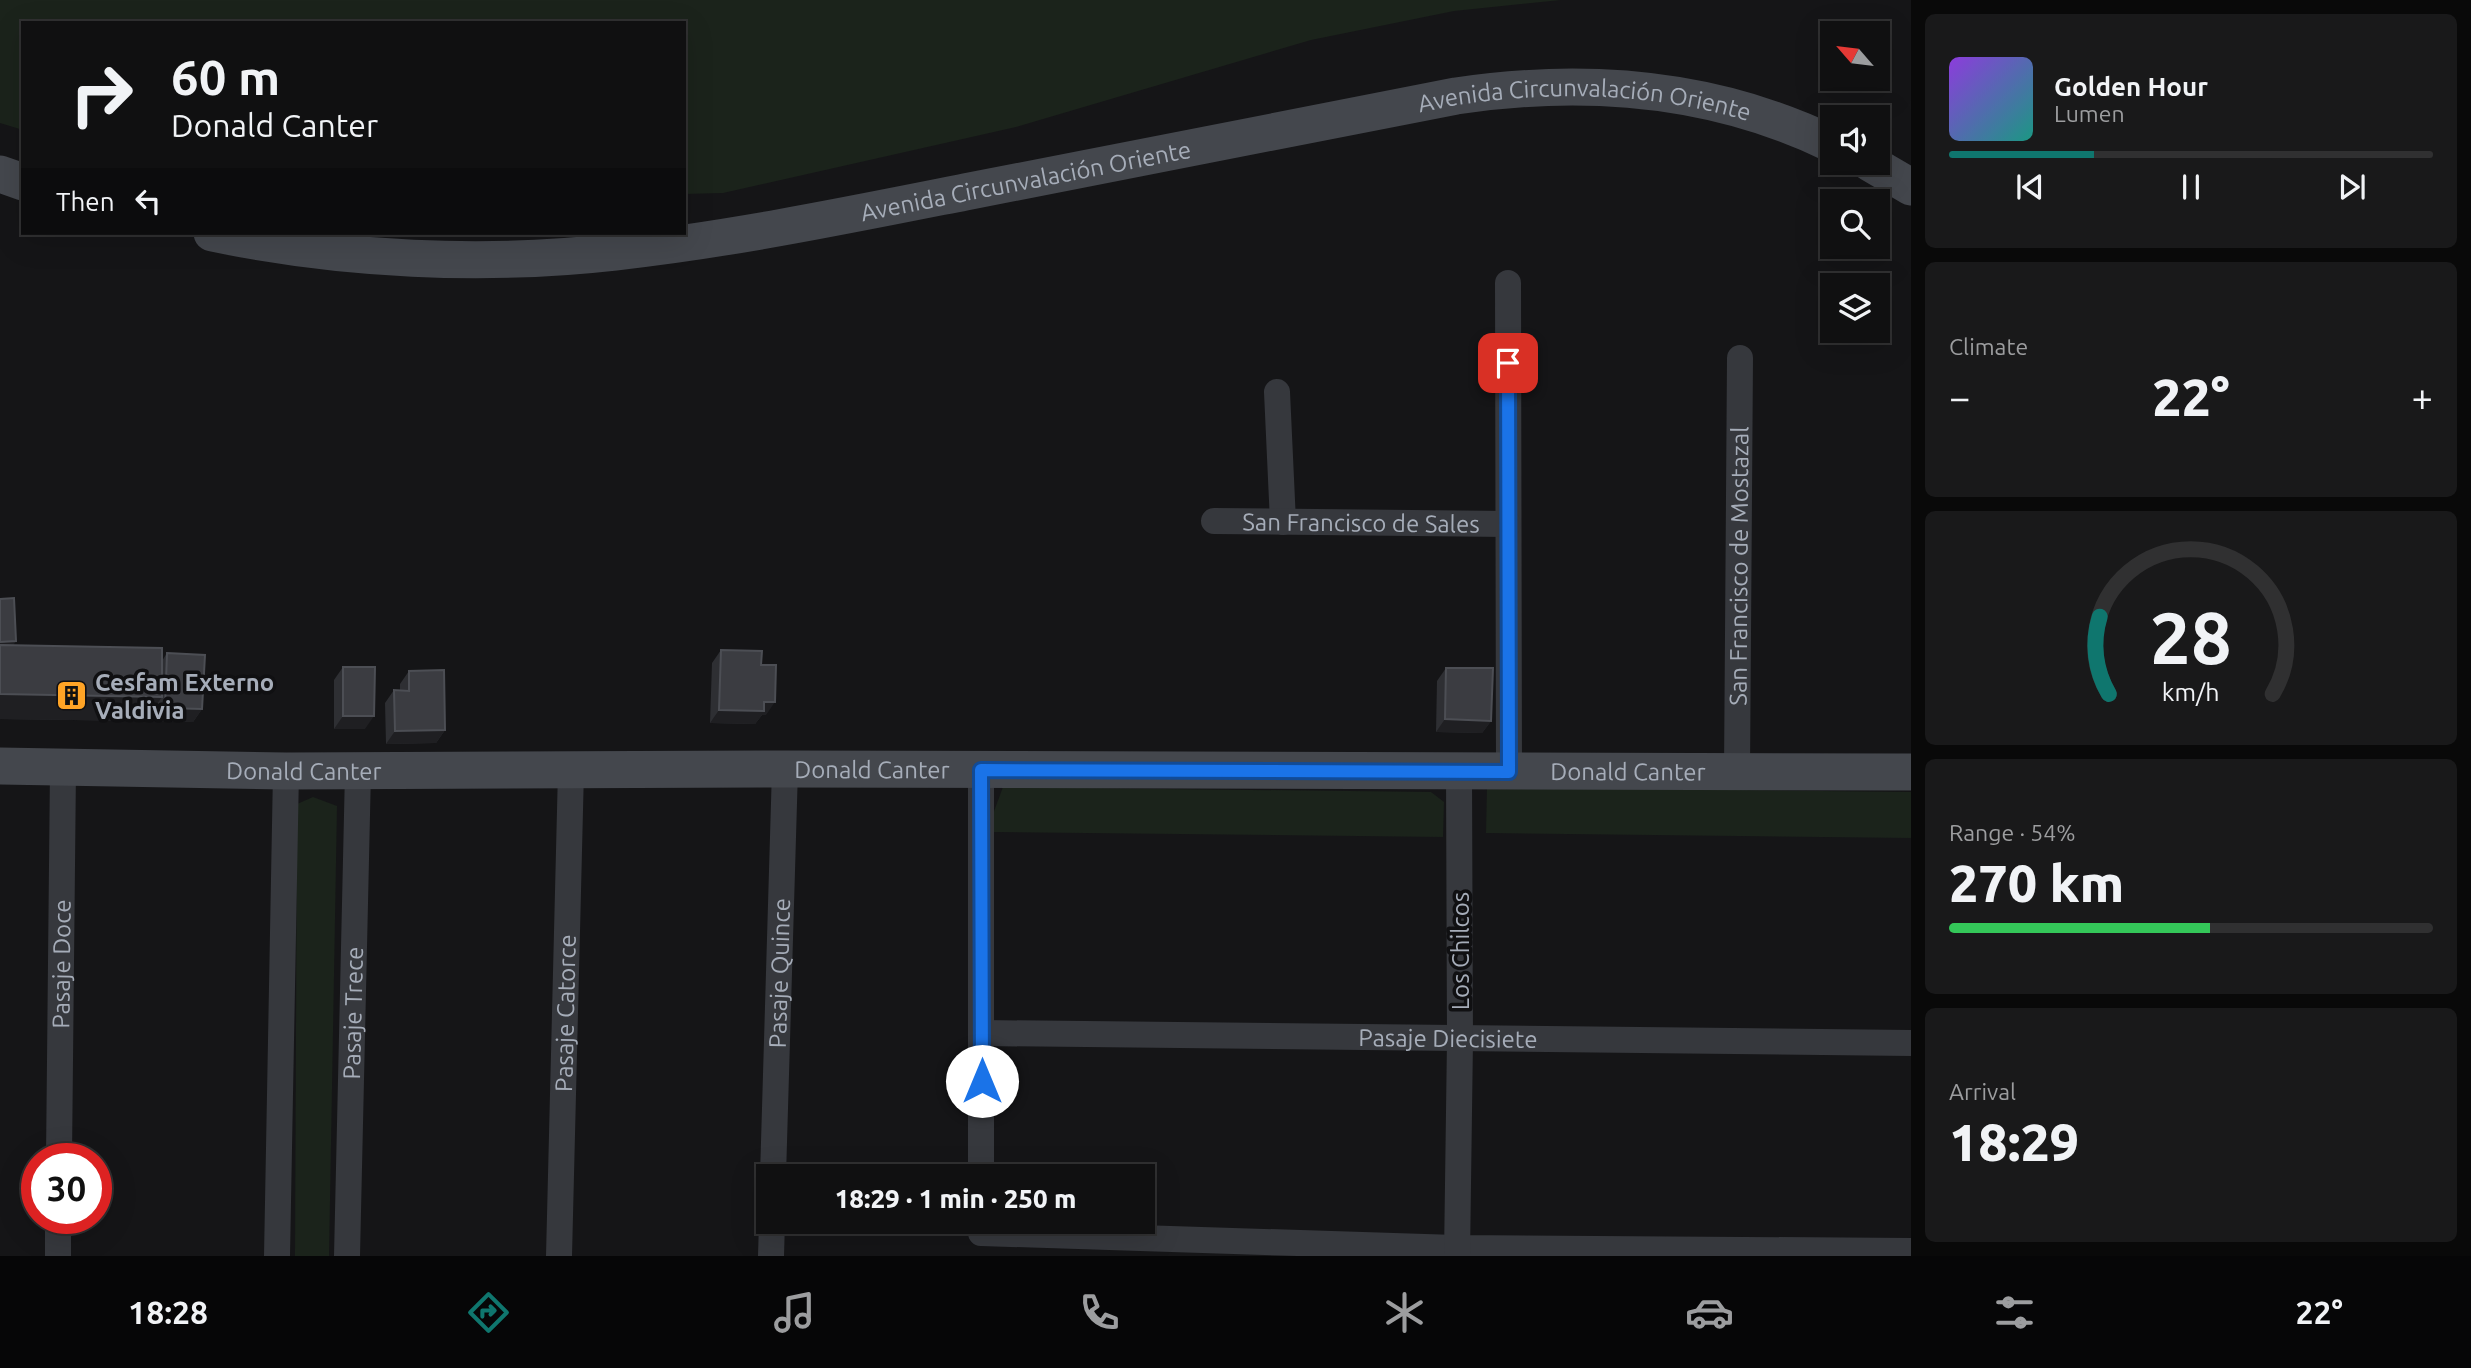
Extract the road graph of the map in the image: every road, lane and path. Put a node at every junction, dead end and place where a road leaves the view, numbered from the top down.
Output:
1 (1820, 139) edge
2 (0, 174) edge
3 (1890, 175) edge
4 (21, 181) edge
5 (1911, 187) edge
6 (225, 235) edge
7 (1508, 283) dead end
8 (1740, 358) dead end
9 (1278, 392) dead end
10 (1214, 521) dead end
11 (1283, 522) junction
12 (1508, 524) junction
13 (0, 765) edge
14 (63, 768) junction
15 (785, 769) junction
16 (981, 770) junction
17 (286, 771) junction
18 (358, 771) junction
19 (571, 771) junction
20 (1509, 772) junction
21 (1737, 772) junction
22 (1911, 772) edge
23 (1459, 773) junction
24 (982, 1033) junction
25 (1460, 1040) junction
26 (1911, 1043) edge
27 (59, 1143) edge
28 (773, 1164) edge
29 (981, 1164) edge
30 (58, 1234) edge
31 (772, 1234) edge
32 (980, 1237) edge
33 (1911, 1251) edge
34 (1457, 1252) edge
35 (58, 1256) edge
36 (277, 1256) edge
37 (347, 1256) edge
38 (559, 1256) edge
39 (771, 1256) edge

1 - 6 street, Avenida Circunvalación Oriente
2 - 4 street
3 - 5 street
7 - 12 street
8 - 21 street, San Francisco de Mostazal
9 - 11 street
10 - 11 street, San Francisco de Sales
11 - 12 street, San Francisco de Sales
12 - 20 street
13 - 14 street, Donald Canter
14 - 17 street, Donald Canter
14 - 27 street, Pasaje Doce
15 - 16 street, Donald Canter
15 - 19 street, Donald Canter
15 - 28 street, Pasaje Quince
16 - 23 street, Donald Canter
16 - 24 street
17 - 18 street, Donald Canter
17 - 36 street
18 - 19 street, Donald Canter
18 - 37 street, Pasaje Trece
19 - 38 street, Pasaje Catorce
20 - 21 street, Donald Canter
20 - 23 street, Donald Canter
21 - 22 street, Donald Canter
23 - 25 street, Los Chilcos
24 - 25 street, Pasaje Diecisiete
24 - 29 street
25 - 26 street, Pasaje Diecisiete
25 - 34 street, Los Chilcos
30 - 35 street
31 - 39 street
32 - 34 street
33 - 34 street

